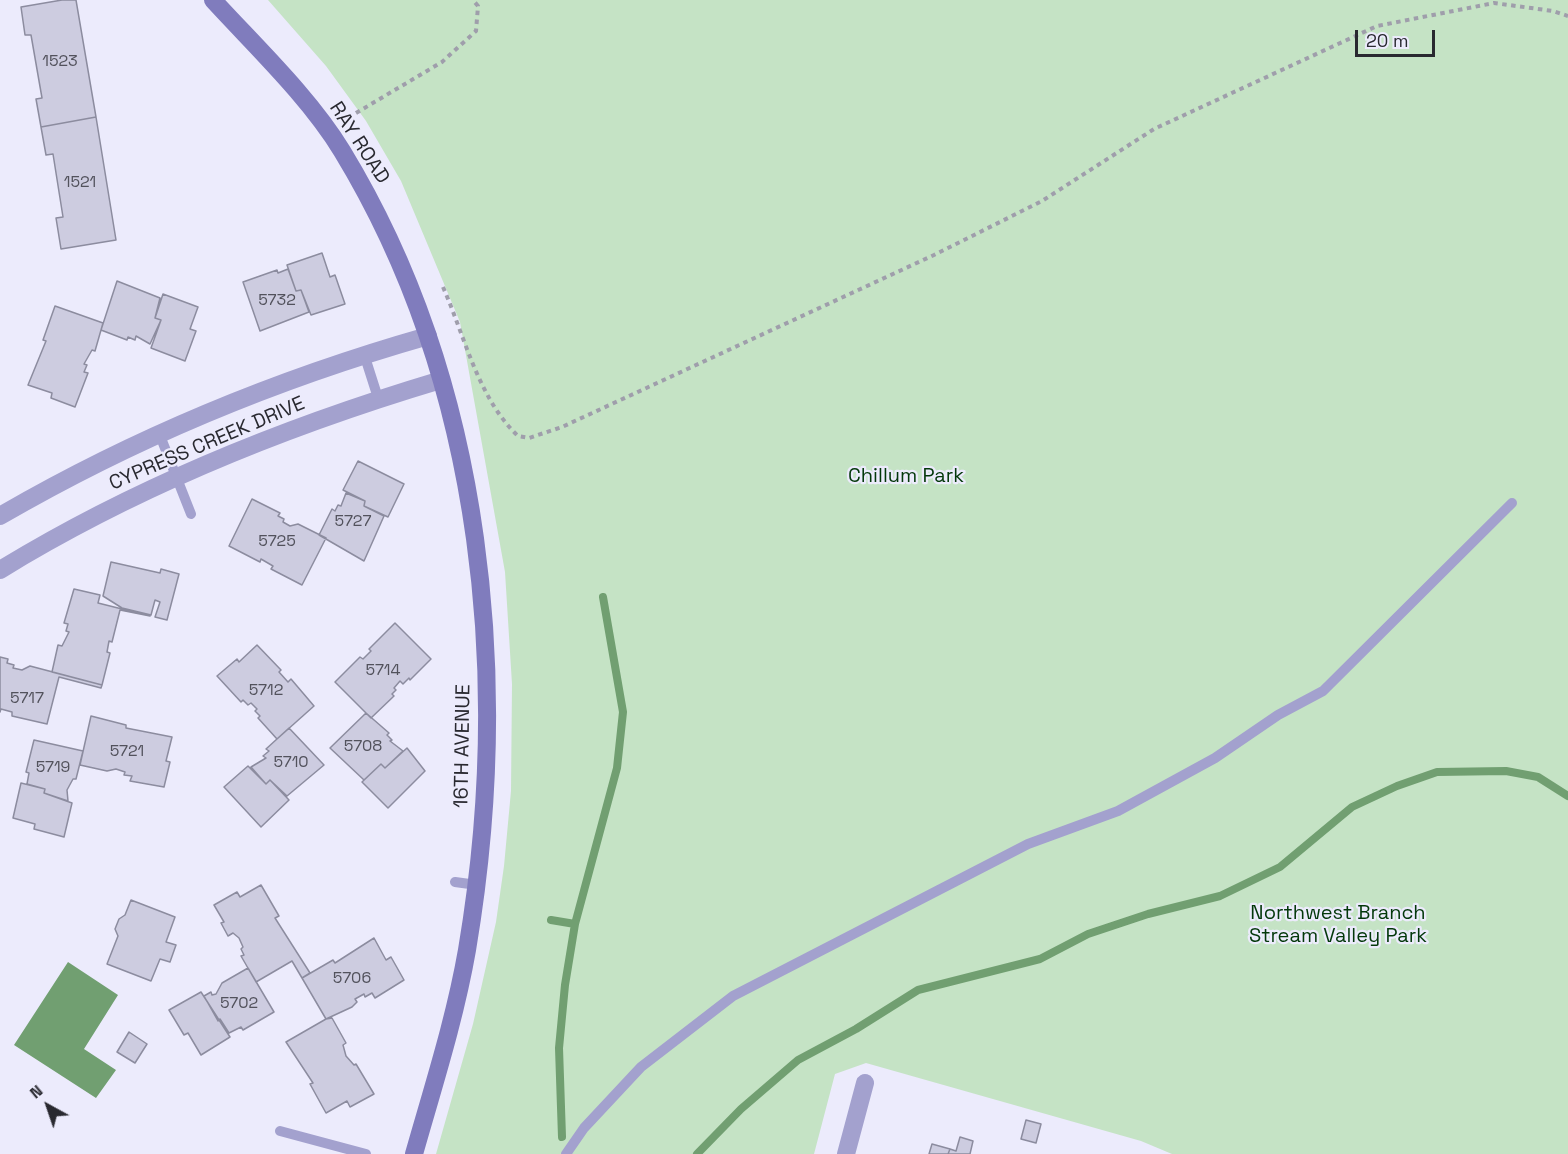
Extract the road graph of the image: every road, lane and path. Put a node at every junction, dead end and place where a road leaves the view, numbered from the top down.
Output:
1 (213, 0) edge
2 (473, 0) edge
3 (1568, 16) edge
4 (356, 113) dead end
5 (444, 287) dead end
6 (428, 336) junction
7 (364, 354) junction
8 (441, 380) junction
9 (378, 401) junction
10 (159, 433) junction
11 (175, 477) junction
12 (1512, 503) dead end
13 (191, 514) dead end
14 (0, 516) edge
15 (0, 570) edge
16 (455, 882) dead end
17 (477, 885) junction
18 (865, 1083) dead end
19 (280, 1131) dead end
20 (366, 1154) edge
21 (414, 1154) edge
22 (566, 1154) edge
23 (846, 1154) edge

1 - 6 street, RAY ROAD
2 - 4 path
3 - 5 path
6 - 7 street, CYPRESS CREEK DRIVE
6 - 8 street, 16TH AVENUE
7 - 9 lane
7 - 10 street, CYPRESS CREEK DRIVE
8 - 9 street, CYPRESS CREEK DRIVE
8 - 17 street, 16TH AVENUE
9 - 11 street, CYPRESS CREEK DRIVE
10 - 11 lane
10 - 14 street, CYPRESS CREEK DRIVE
11 - 13 lane
11 - 15 street, CYPRESS CREEK DRIVE
12 - 22 lane
16 - 17 lane
17 - 21 street, 16TH AVENUE
18 - 23 street
19 - 20 lane

